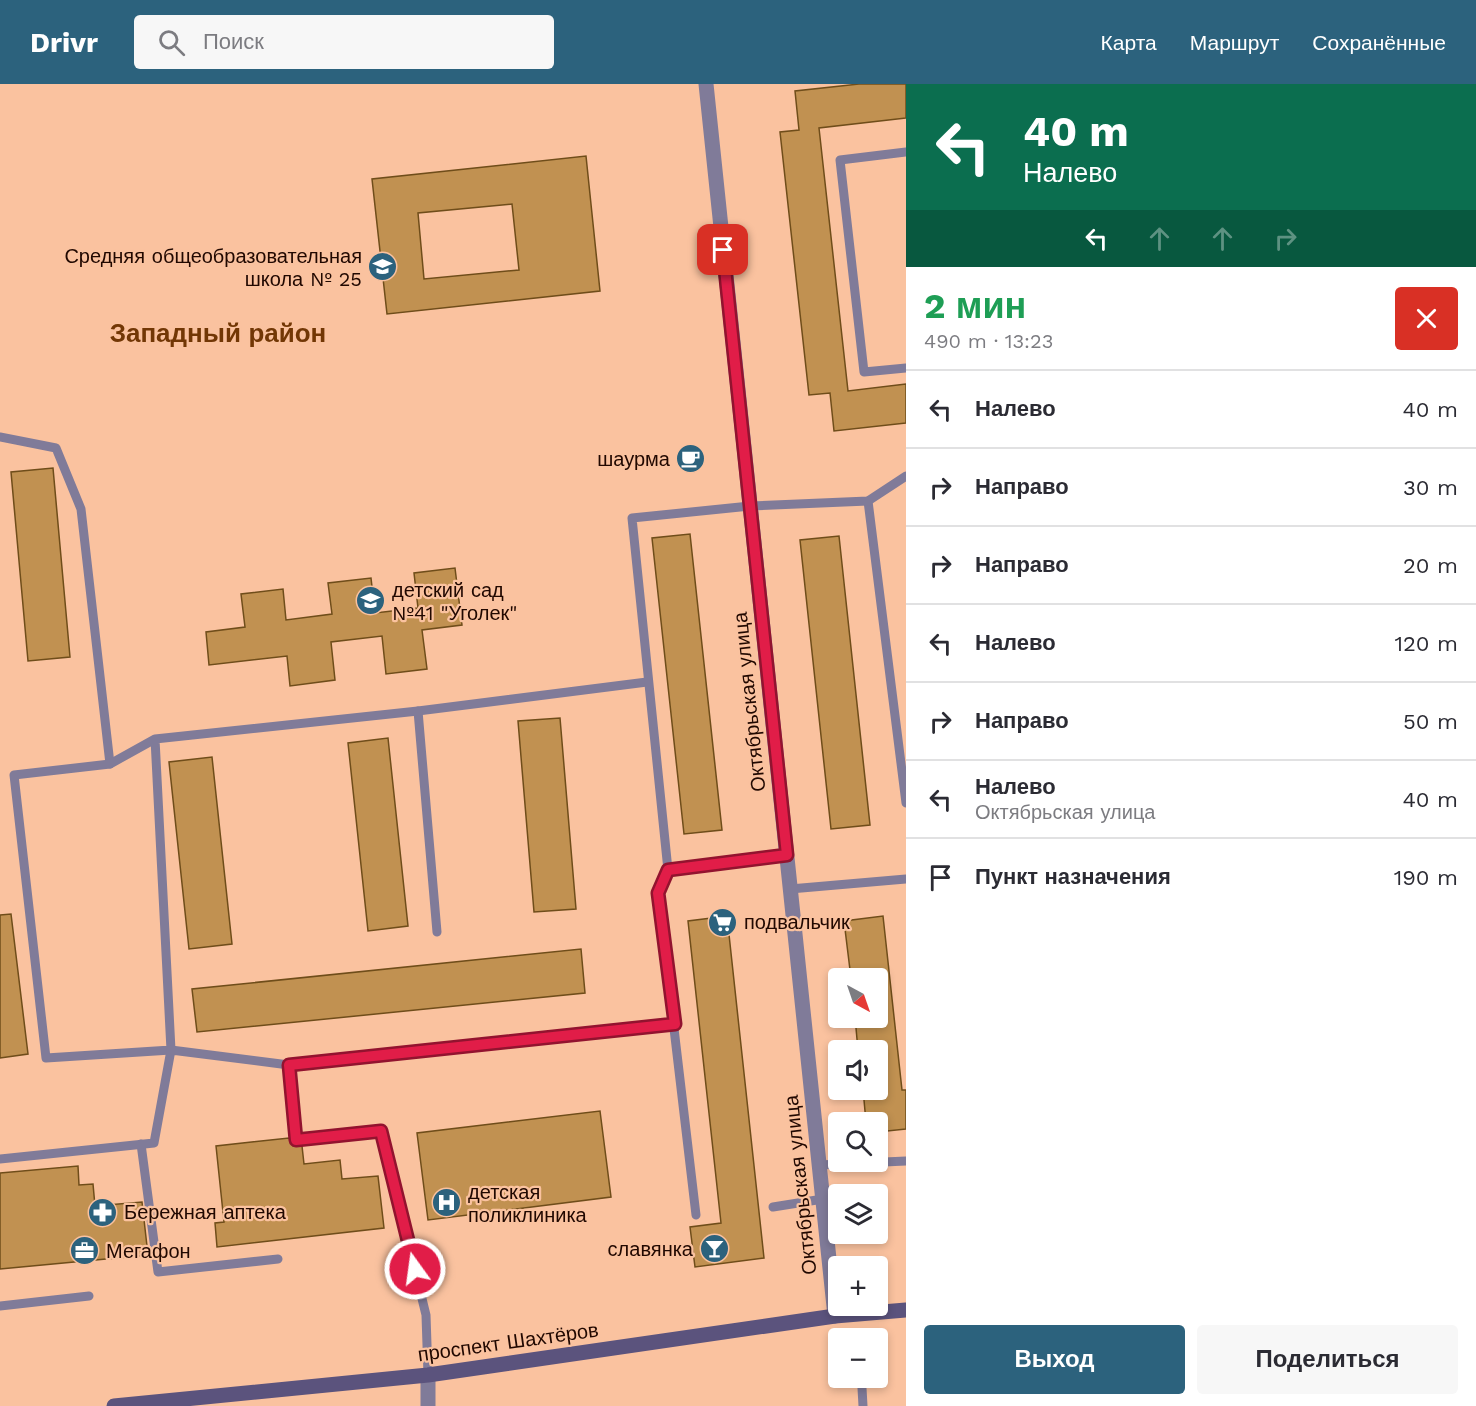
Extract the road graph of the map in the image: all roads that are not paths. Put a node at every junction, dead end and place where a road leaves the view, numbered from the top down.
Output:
1 (706, 84) edge
2 (906, 152) edge
3 (906, 368) edge
4 (0, 436) edge
5 (906, 476) edge
6 (868, 501) junction
7 (750, 506) junction
8 (647, 682) junction
9 (418, 711) junction
10 (155, 739) junction
11 (110, 764) junction
12 (906, 803) edge
13 (787, 855) junction
14 (668, 870) junction
15 (906, 879) edge
16 (790, 889) junction
17 (437, 932) dead end
18 (675, 1024) junction
19 (171, 1050) junction
20 (289, 1065) junction
21 (141, 1144) junction
22 (0, 1159) edge
23 (906, 1161) edge
24 (819, 1165) junction
25 (823, 1199) junction
26 (773, 1207) dead end
27 (696, 1215) dead end
28 (829, 1256) edge
29 (278, 1259) dead end
30 (89, 1296) dead end
31 (0, 1306) edge
32 (906, 1310) edge
33 (888, 1312) edge
34 (835, 1316) edge
35 (428, 1376) junction
36 (862, 1388) dead end
37 (114, 1406) edge
38 (428, 1406) edge
39 (863, 1406) edge

1 - 7 street, Октябрьская улица
2 - 3 lane
4 - 11 lane
5 - 6 lane
6 - 7 lane
6 - 12 lane
7 - 8 lane
7 - 13 street, Октябрьская улица
8 - 9 lane
8 - 14 lane
9 - 10 lane
9 - 17 lane
10 - 11 lane
10 - 19 lane
11 - 19 lane
13 - 14 lane
13 - 16 street, Октябрьская улица
14 - 18 lane
15 - 16 lane
16 - 24 street, Октябрьская улица
18 - 20 lane
18 - 27 lane
19 - 20 lane
19 - 21 lane
20 - 35 lane
21 - 22 lane
21 - 29 lane
23 - 24 lane
24 - 25 street, Октябрьская улица
25 - 26 lane
25 - 28 street, Октябрьская улица
30 - 31 lane
32 - 33 main road, проспект Шахтёров
34 - 35 main road, проспект Шахтёров
35 - 37 main road, проспект Шахтёров
35 - 38 street
36 - 39 lane

